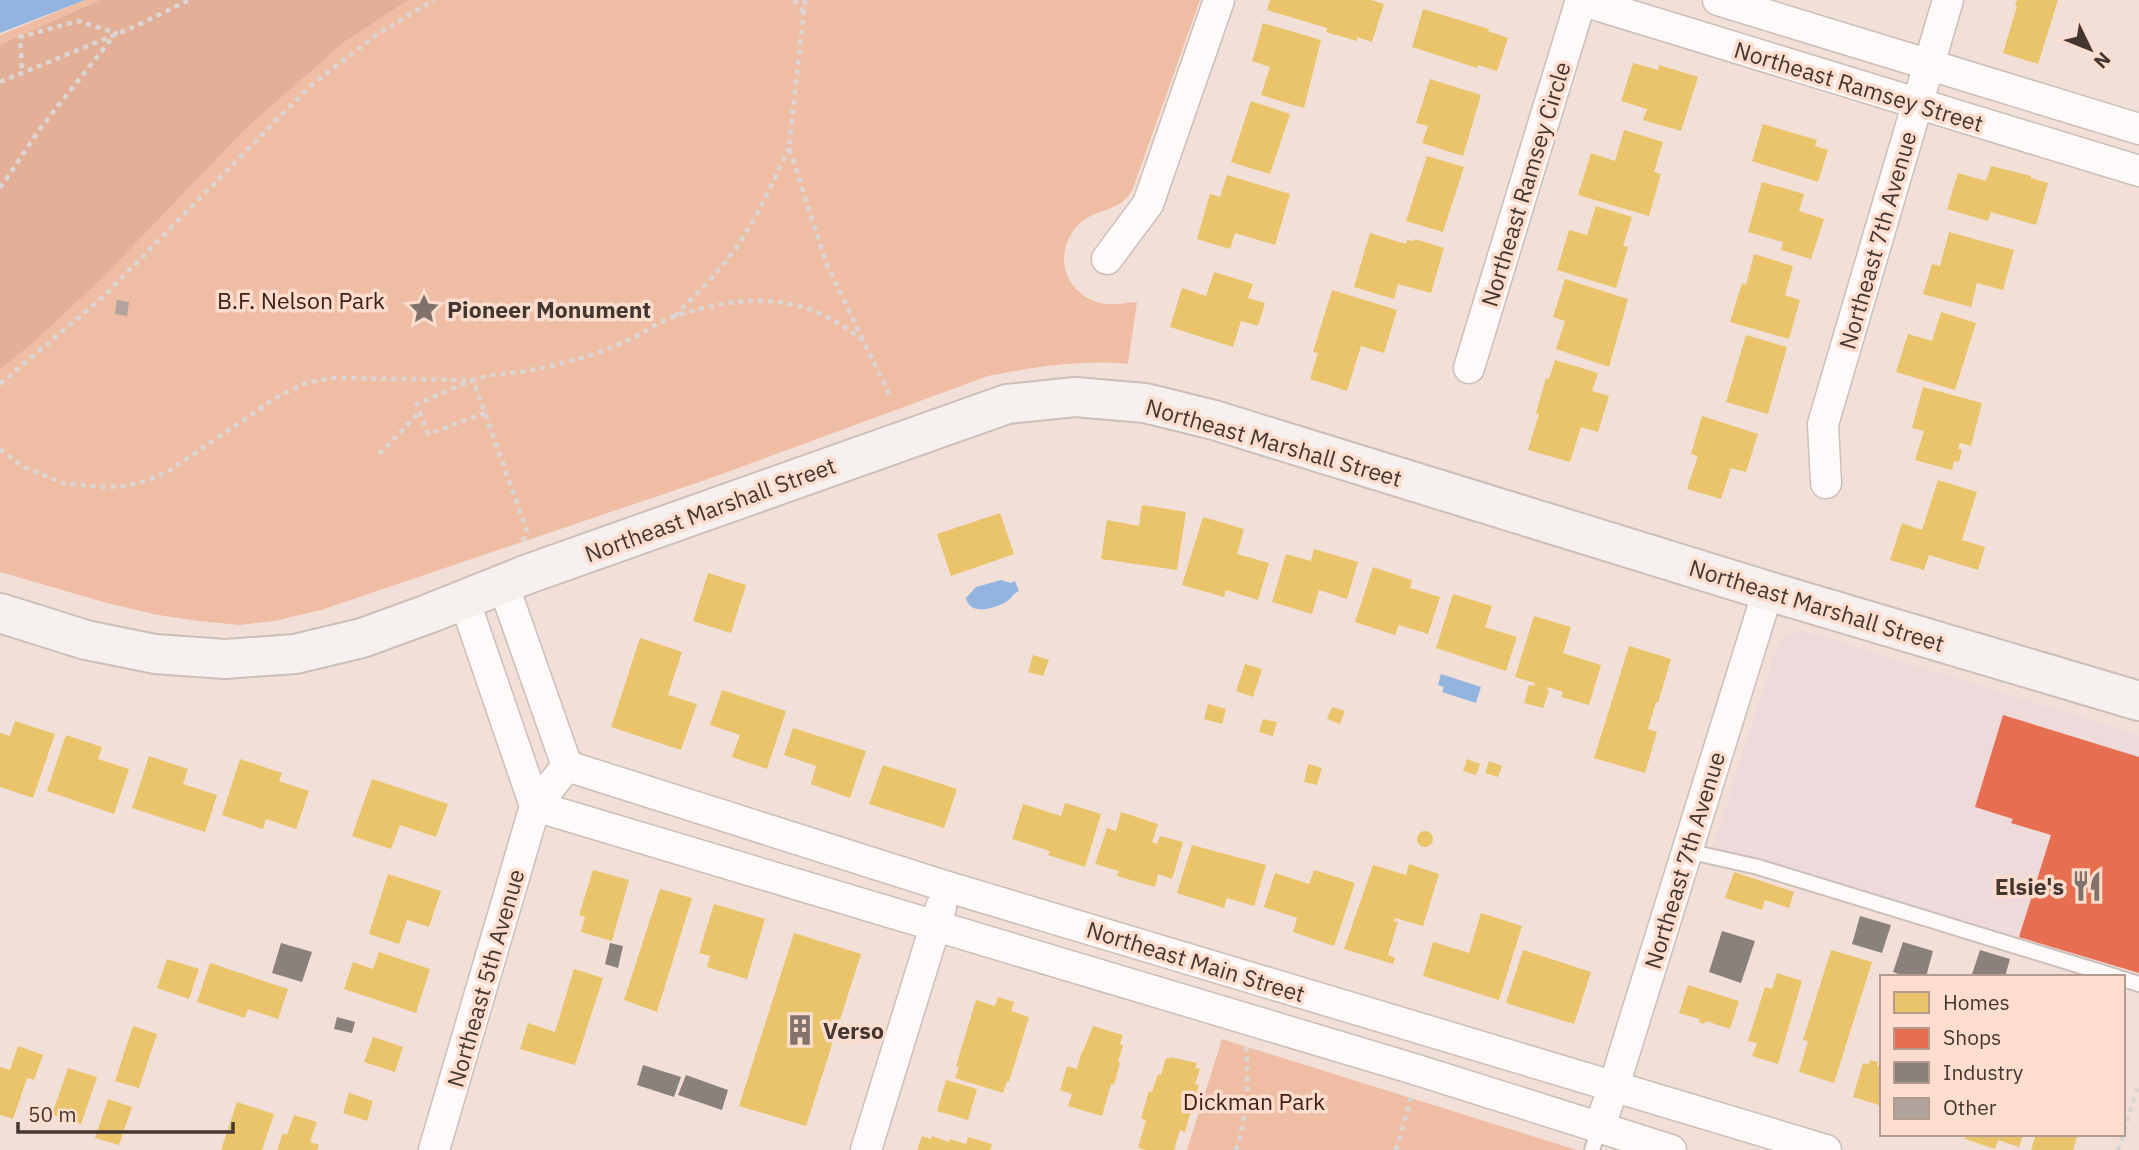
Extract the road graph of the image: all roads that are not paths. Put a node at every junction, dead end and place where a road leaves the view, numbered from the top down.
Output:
1 (1219, 0) edge
2 (1581, 0) edge
3 (1718, 0) edge
4 (1948, 0) edge
5 (1928, 65) junction
6 (1917, 104) junction
7 (2139, 129) edge
8 (2139, 171) edge
9 (1107, 259) dead end
10 (1469, 369) dead end
11 (1826, 483) dead end
12 (503, 584) junction
13 (1768, 591) junction
14 (464, 599) junction
15 (0, 613) edge
16 (2139, 701) edge
17 (567, 766) junction
18 (535, 806) junction
19 (1687, 851) junction
20 (948, 887) junction
21 (935, 925) junction
22 (2110, 975) edge
23 (1614, 1086) junction
24 (1596, 1139) edge
25 (435, 1150) edge
26 (866, 1150) edge
27 (1671, 1150) edge
28 (1826, 1150) edge

1 - 9 street
2 - 6 street, Northeast Ramsey Street
2 - 10 street, Northeast Ramsey Circle
3 - 5 street, Northeast Ramsey Street
4 - 5 street, Northeast 7th Avenue
5 - 6 street, Northeast 7th Avenue
5 - 7 street, Northeast Ramsey Street
6 - 8 street, Northeast Ramsey Street
6 - 11 street, Northeast 7th Avenue
12 - 13 street, Northeast Marshall Street
12 - 14 street, Northeast Marshall Street
12 - 17 street
13 - 16 street, Northeast Marshall Street
13 - 19 street, Northeast 7th Avenue
14 - 15 street, Northeast Marshall Street
14 - 18 street
17 - 18 street, Northeast 5th Avenue
17 - 20 street, Northeast Main Street
18 - 21 street, Northeast Main Street
18 - 25 street, Northeast 5th Avenue
19 - 22 lane
19 - 23 street, Northeast 7th Avenue
20 - 21 street
20 - 23 street, Northeast Main Street
21 - 24 street, Northeast Main Street
21 - 26 street
23 - 24 street, Northeast 7th Avenue
23 - 28 street, Northeast Main Street
24 - 27 street, Northeast Main Street

